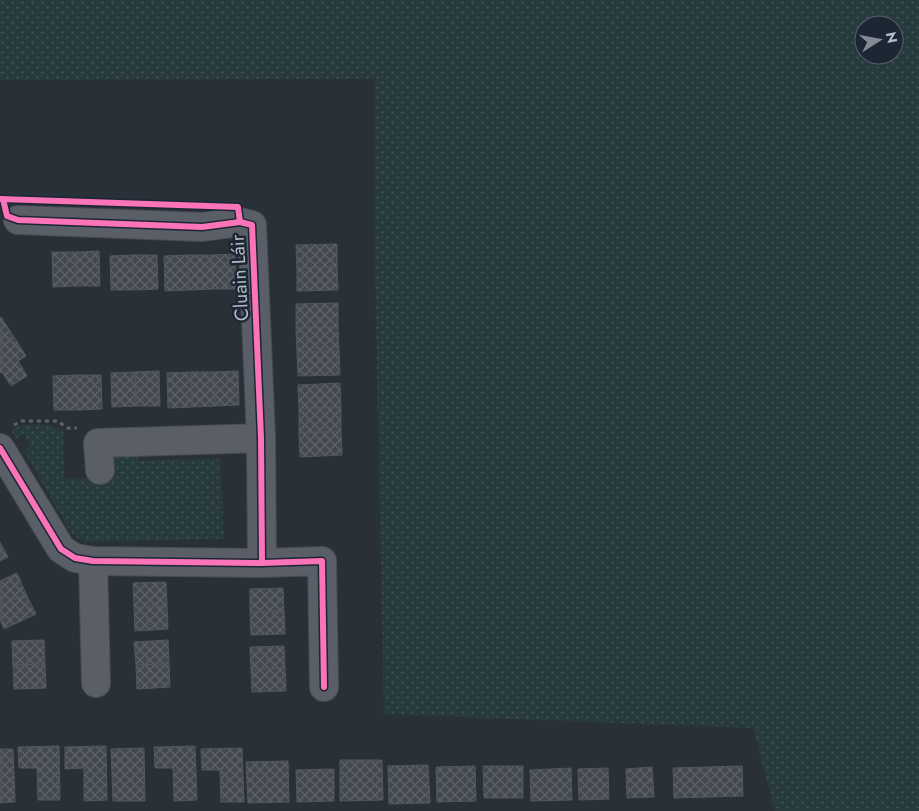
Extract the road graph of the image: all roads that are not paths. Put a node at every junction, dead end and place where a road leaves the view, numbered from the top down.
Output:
1 (18, 220) dead end
2 (261, 438) junction
3 (3, 439) edge
4 (100, 470) dead end
5 (93, 561) junction
6 (262, 563) junction
7 (96, 683) dead end
8 (324, 687) dead end

1 - 2 street, Cluain Láir
2 - 4 street
2 - 6 street, Cluain Láir
3 - 5 street
5 - 6 street
5 - 7 street
6 - 8 street

